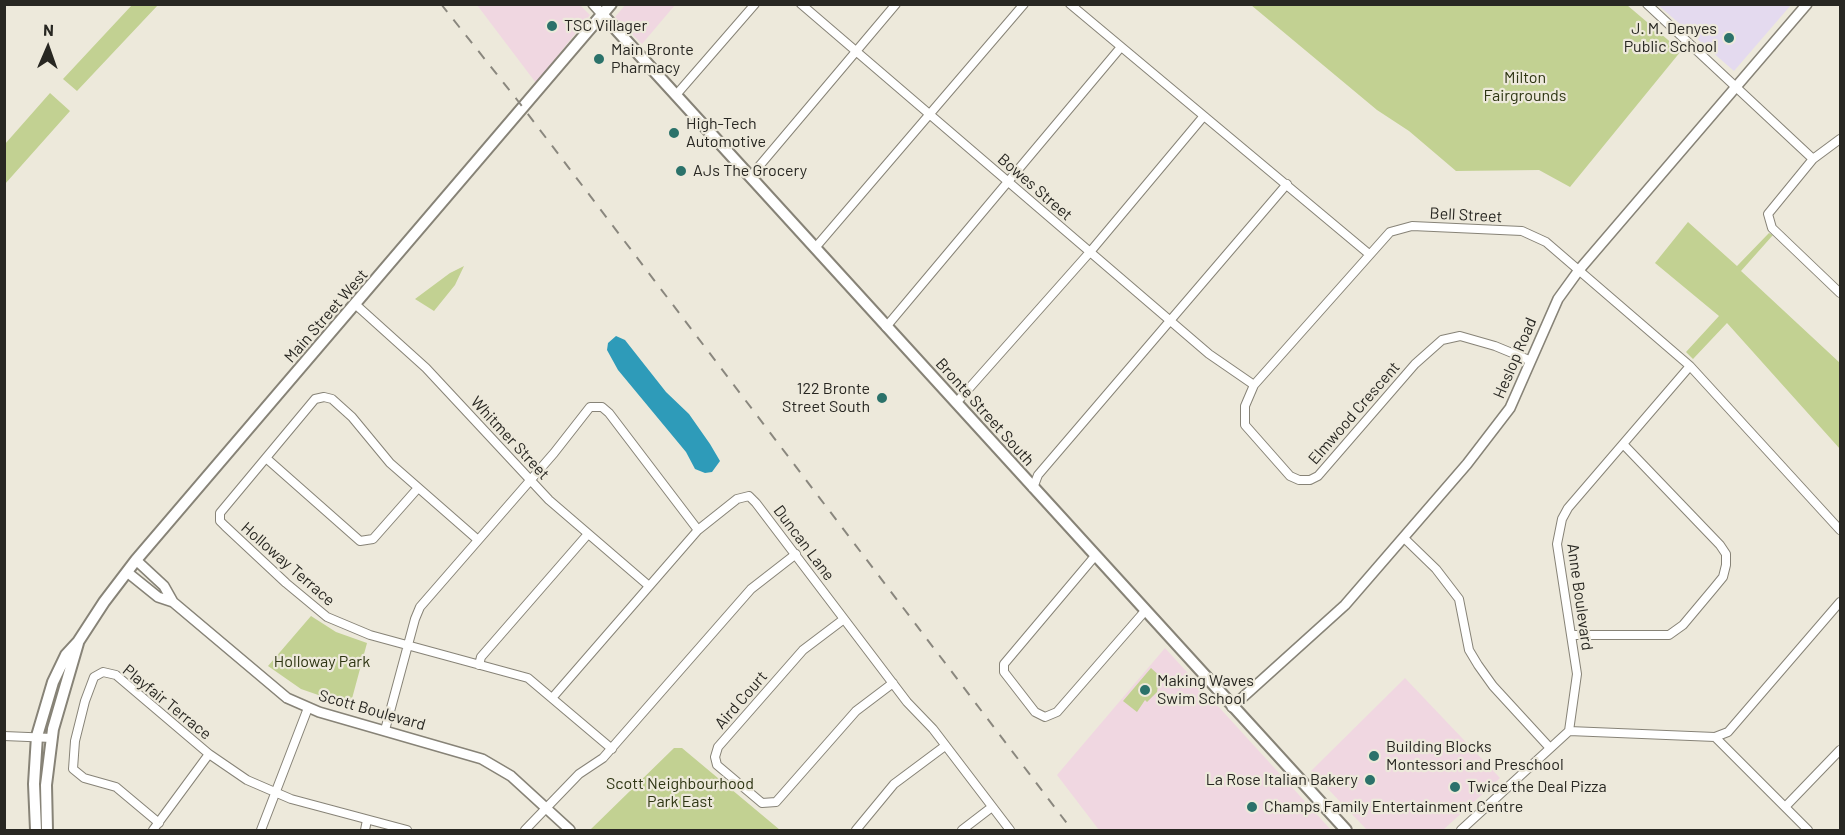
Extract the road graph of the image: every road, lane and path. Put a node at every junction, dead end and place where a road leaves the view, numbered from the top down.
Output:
1 (593, 4) edge
2 (611, 4) edge
3 (755, 4) edge
4 (801, 4) edge
5 (896, 4) edge
6 (1024, 4) edge
7 (1070, 4) edge
8 (1647, 4) edge
9 (1807, 4) edge
10 (602, 14) junction
11 (1121, 47) junction
12 (856, 52) junction
13 (1735, 88) junction
14 (676, 95) junction
15 (930, 115) junction
16 (1203, 117) junction
17 (1840, 139) edge
18 (1813, 159) junction
19 (750, 177) junction
20 (1008, 182) junction
21 (1287, 184) junction
22 (815, 248) junction
23 (1090, 252) junction
24 (1369, 254) junction
25 (1579, 270) junction
26 (1840, 293) edge
27 (355, 304) junction
28 (1170, 321) junction
29 (886, 327) junction
30 (1530, 360) junction
31 (1690, 366) junction
32 (1254, 385) junction
33 (956, 403) junction
34 (1624, 445) junction
35 (266, 458) junction
36 (530, 480) junction
37 (418, 488) junction
38 (1033, 488) junction
39 (698, 530) junction
40 (1840, 530) edge
41 (588, 534) junction
42 (1404, 538) junction
43 (478, 540) junction
44 (796, 554) junction
45 (1095, 556) junction
46 (136, 560) junction
47 (127, 572) junction
48 (649, 586) junction
49 (173, 602) junction
50 (1840, 602) edge
51 (1145, 611) junction
52 (844, 619) junction
53 (1573, 635) junction
54 (78, 642) junction
55 (407, 645) junction
56 (479, 665) junction
57 (893, 683) junction
58 (553, 697) junction
59 (1232, 707) junction
60 (308, 708) junction
61 (385, 730) junction
62 (1569, 731) junction
63 (4, 736) edge
64 (37, 736) junction
65 (1715, 737) junction
66 (52, 738) junction
67 (945, 746) junction
68 (1550, 748) junction
69 (612, 749) junction
70 (1840, 750) edge
71 (210, 754) junction
72 (276, 794) junction
73 (1786, 806) junction
74 (993, 807) junction
75 (547, 809) junction
76 (368, 820) junction
77 (159, 823) junction
78 (36, 831) edge
79 (47, 831) edge
80 (153, 831) edge
81 (261, 831) edge
82 (365, 831) edge
83 (407, 831) edge
84 (525, 831) edge
85 (570, 831) edge
86 (856, 831) edge
87 (962, 831) edge
88 (1010, 831) edge
89 (1346, 831) edge
90 (1461, 831) edge
91 (1808, 831) edge

1 - 10 street
2 - 10 main road, Main Street West
3 - 14 street
4 - 12 street, Bowes Street
5 - 12 street
6 - 15 street
7 - 11 street
8 - 13 street
9 - 13 street, Heslop Road
10 - 14 main road, Bronte Street South
10 - 27 main road, Main Street West
11 - 16 street
11 - 20 street
12 - 15 street, Bowes Street
12 - 19 street
13 - 18 street
13 - 25 street, Heslop Road
14 - 19 main road, Bronte Street South
15 - 20 street, Bowes Street
15 - 22 street
16 - 21 street
16 - 23 street
17 - 18 street
18 - 26 street
19 - 22 main road, Bronte Street South
20 - 23 street, Bowes Street
20 - 29 street
21 - 24 street
21 - 28 street
22 - 29 main road, Bronte Street South
23 - 28 street, Bowes Street
23 - 33 street
24 - 25 street, Bell Street
24 - 32 street, Elmwood Crescent
25 - 30 street, Heslop Road
25 - 31 street, Bell Street
27 - 36 street, Whitmer Street
27 - 46 main road, Main Street West
28 - 32 street, Bowes Street
28 - 38 street
29 - 33 main road, Bronte Street South
30 - 32 street, Elmwood Crescent
30 - 42 street, Heslop Road
31 - 34 street, Anne Boulevard
31 - 40 street, Bell Street
33 - 38 main road, Bronte Street South
34 - 53 street, Anne Boulevard
34 - 53 street
35 - 37 street
35 - 37 street, Holloway Terrace
35 - 55 street, Holloway Terrace
36 - 39 street
36 - 41 street, Whitmer Street
36 - 43 street
37 - 43 street, Holloway Terrace
38 - 45 main road, Bronte Street South
39 - 44 street, Duncan Lane
39 - 48 street, Duncan Lane
41 - 48 street, Whitmer Street
41 - 56 street
42 - 59 street, Heslop Road
42 - 68 street
43 - 55 street
44 - 52 street, Duncan Lane
44 - 69 street
45 - 51 main road, Bronte Street South
45 - 51 street
46 - 47 main road, Main Street West
46 - 49 street, Scott Boulevard
47 - 49 street, Scott Boulevard
47 - 54 main road, Main Street West
48 - 58 street, Duncan Lane
49 - 60 street, Scott Boulevard
50 - 65 street
51 - 59 main road, Bronte Street South
52 - 57 street, Duncan Lane
52 - 57 street, Aird Court
53 - 62 street, Anne Boulevard
54 - 64 main road, Main Street West
54 - 66 main road, Main Street West
55 - 56 street, Holloway Terrace
55 - 61 street
56 - 58 street, Holloway Terrace
57 - 67 street, Duncan Lane
58 - 69 street, Holloway Terrace
59 - 89 main road, Bronte Street South
60 - 61 street, Scott Boulevard
60 - 72 street
61 - 75 street, Scott Boulevard
62 - 65 street
62 - 68 street
63 - 64 street
64 - 66 street
64 - 78 main road, Main Street West
65 - 73 street
66 - 79 main road, Main Street West
67 - 74 street, Duncan Lane
67 - 86 street
68 - 90 street
69 - 75 street
70 - 73 street
71 - 72 street, Playfair Terrace
71 - 77 street
71 - 77 street, Playfair Terrace
72 - 76 street, Playfair Terrace
72 - 81 street
73 - 91 street
74 - 87 street
74 - 88 street, Duncan Lane
75 - 84 street
75 - 85 street, Scott Boulevard
76 - 82 street
76 - 83 street, Playfair Terrace
77 - 80 street

